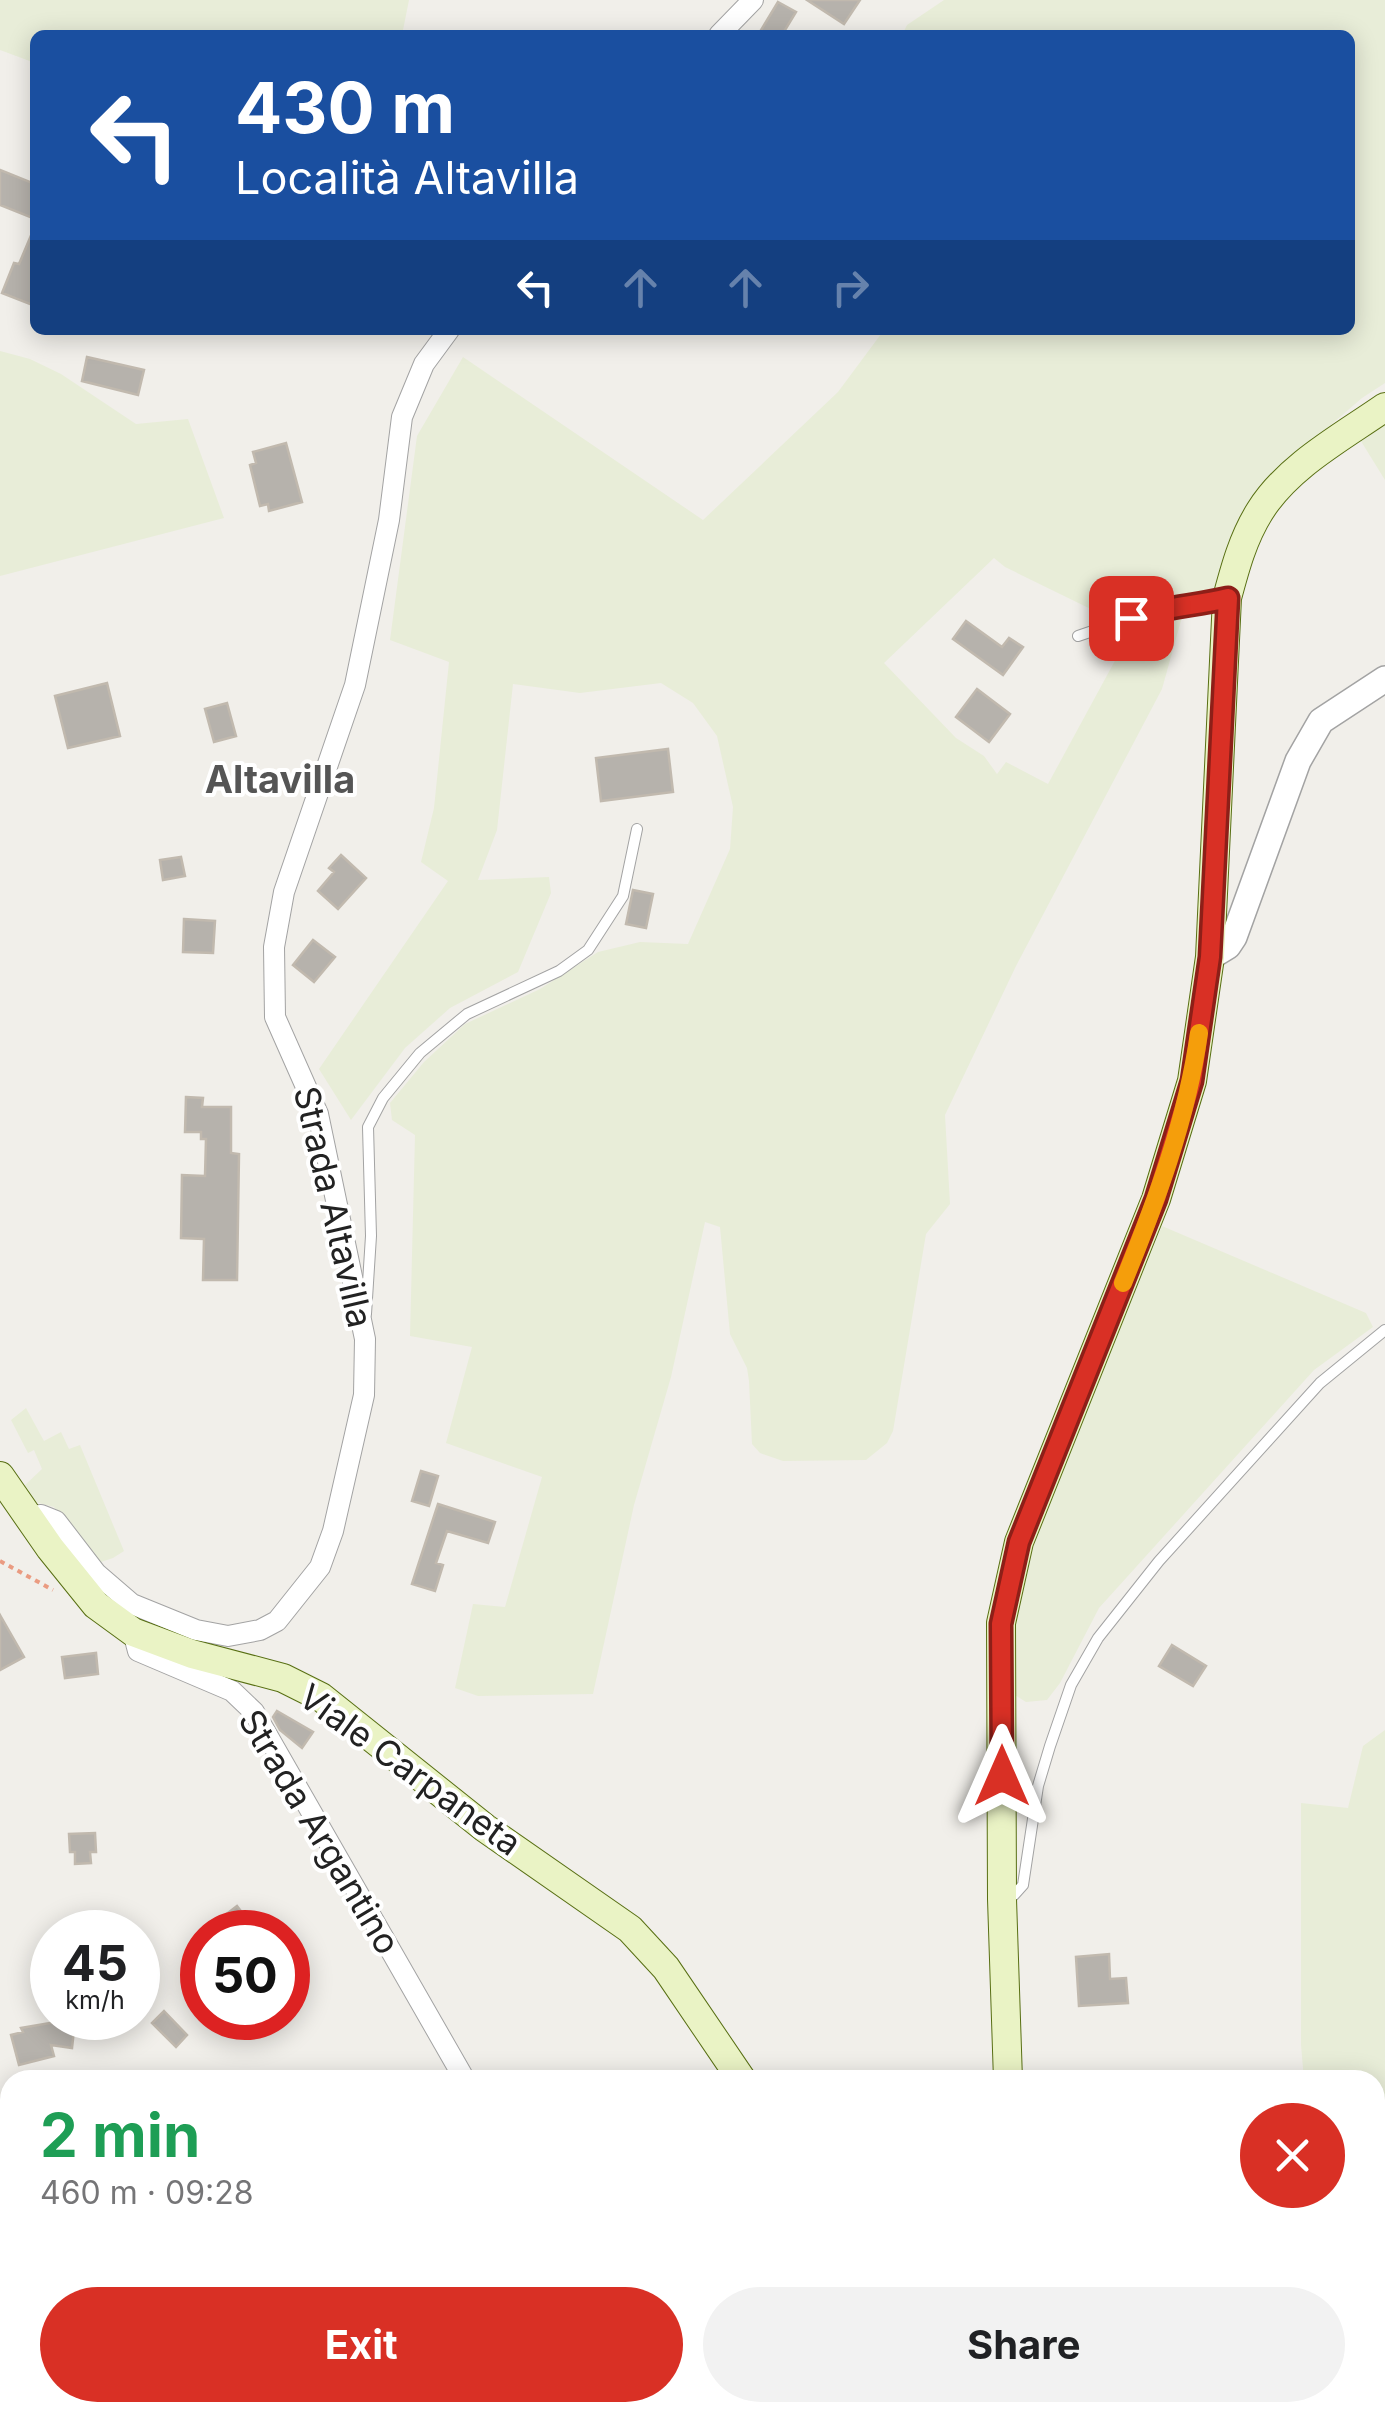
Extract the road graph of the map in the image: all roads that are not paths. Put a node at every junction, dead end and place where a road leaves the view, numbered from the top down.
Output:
1 (753, 0) edge
2 (724, 30) edge
3 (445, 335) edge
4 (1385, 407) edge
5 (1228, 598) junction
6 (1078, 636) dead end
7 (1385, 679) edge
8 (638, 830) dead end
9 (1210, 957) junction
10 (363, 1327) junction
11 (1385, 1330) edge
12 (0, 1476) edge
13 (27, 1516) junction
14 (133, 1632) junction
15 (1002, 1900) junction
16 (460, 2070) edge
17 (735, 2070) edge
18 (1008, 2070) edge

1 - 2 street
3 - 10 street, Strada Altavilla
4 - 5 main road
5 - 6 lane
5 - 9 main road
7 - 9 street
8 - 10 lane
9 - 15 main road
10 - 13 street, Strada Altavilla
11 - 15 lane
12 - 13 main road, Viale Carpaneta
13 - 14 main road, Viale Carpaneta
14 - 16 street, Strada Argantino
14 - 17 main road, Viale Carpaneta
15 - 18 main road

